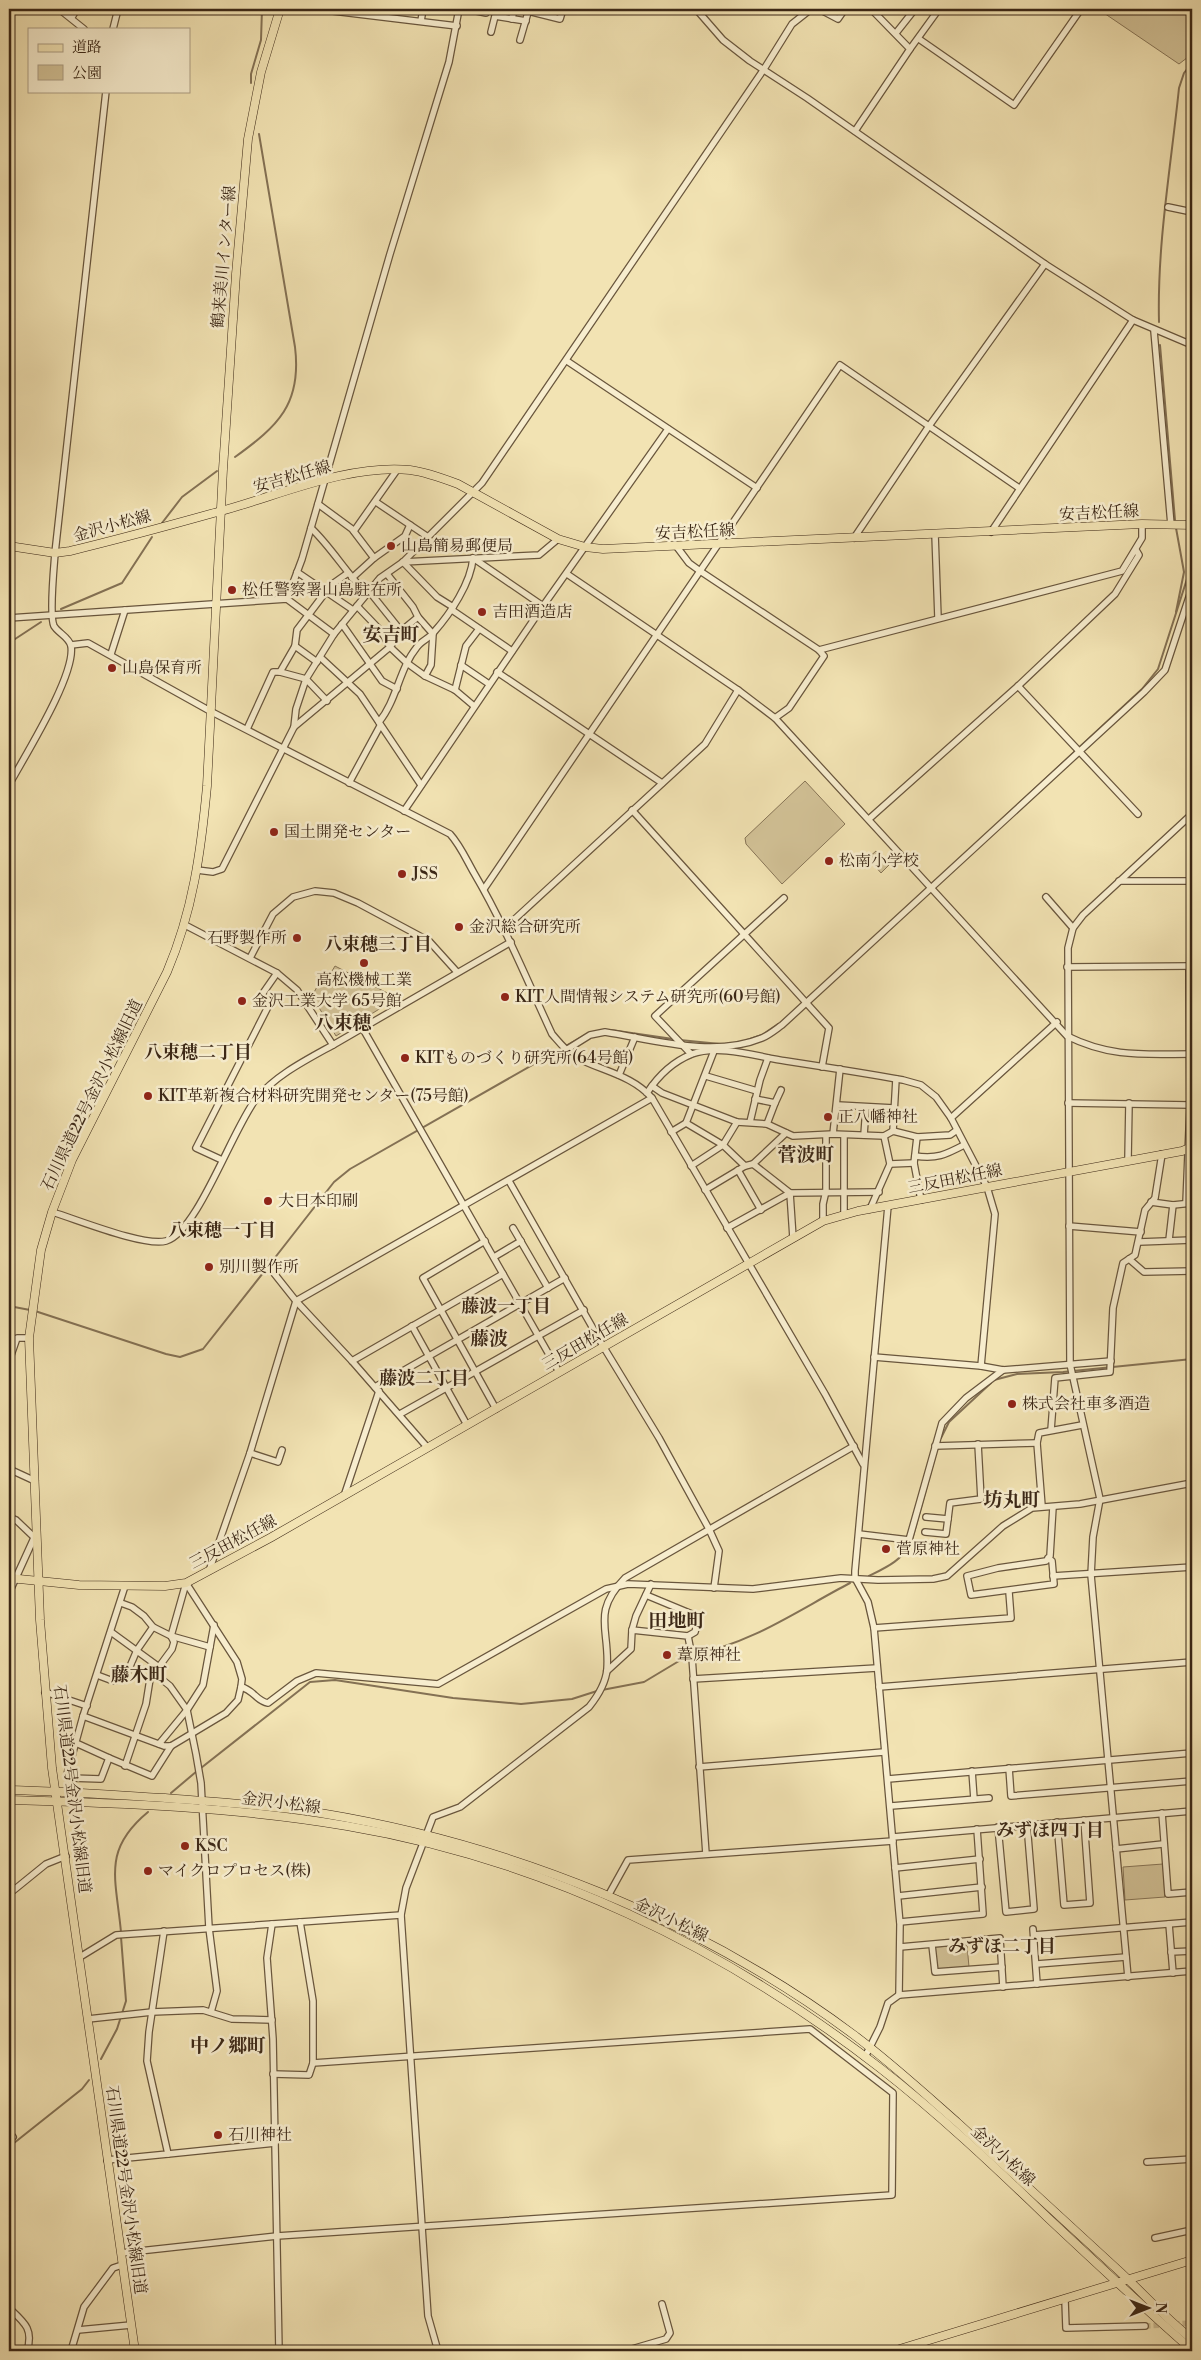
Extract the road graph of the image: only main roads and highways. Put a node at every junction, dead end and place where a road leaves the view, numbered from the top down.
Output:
1 (280, 9) edge
2 (221, 511) junction
3 (1192, 525) edge
4 (9, 546) edge
5 (1190, 1148) edge
6 (12, 1579) edge
7 (38, 1582) junction
8 (9, 1790) edge
9 (55, 1791) junction
10 (9, 1800) edge
11 (57, 1801) junction
12 (202, 1805) junction
13 (425, 1839) junction
14 (1192, 2260) edge
15 (1128, 2279) junction
16 (1119, 2282) junction
17 (1192, 2339) edge
18 (1192, 2350) edge
19 (135, 2351) edge
20 (893, 2351) edge

1 - 2 main road, 鶴来美川インター線
2 - 3 main road, 安吉松任線
2 - 4 main road, 金沢小松線
2 - 7 main road, 石川県道22号金沢小松線旧道
5 - 7 main road, 三反田松任線
6 - 7 main road, 三反田松任線
7 - 9 main road, 石川県道22号金沢小松線旧道
8 - 9 main road, 金沢小松線
9 - 11 main road, 石川県道22号金沢小松線旧道
9 - 12 main road, 金沢小松線
10 - 11 main road, 金沢小松線
11 - 12 main road, 金沢小松線
11 - 19 main road, 石川県道22号金沢小松線旧道
12 - 13 main road, 金沢小松線
13 - 15 main road, 金沢小松線
13 - 16 main road, 金沢小松線
14 - 15 main road
15 - 16 main road
15 - 17 main road, 金沢小松線
16 - 18 main road, 金沢小松線
16 - 20 main road

